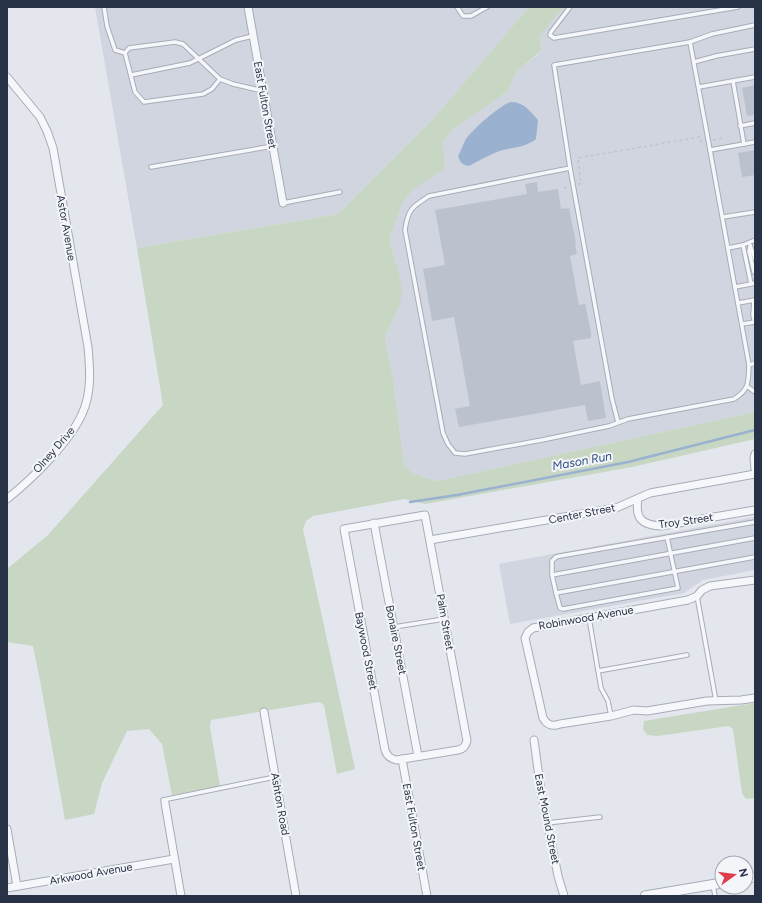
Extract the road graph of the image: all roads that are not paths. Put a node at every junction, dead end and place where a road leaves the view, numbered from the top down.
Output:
1 (104, 7) edge
2 (248, 7) edge
3 (457, 7) edge
4 (487, 7) edge
5 (570, 7) edge
6 (738, 7) edge
7 (755, 25) edge
8 (253, 36) junction
9 (690, 42) junction
10 (755, 49) edge
11 (125, 53) junction
12 (198, 59) junction
13 (694, 62) junction
14 (131, 75) junction
15 (7, 77) edge
16 (755, 77) edge
17 (220, 79) junction
18 (733, 82) junction
19 (699, 87) junction
20 (263, 91) junction
21 (755, 123) edge
22 (740, 126) junction
23 (755, 142) edge
24 (744, 144) junction
25 (273, 146) junction
26 (710, 150) junction
27 (151, 167) dead end
28 (570, 168) junction
29 (340, 192) dead end
30 (283, 203) joint
31 (755, 212) edge
32 (723, 217) junction
33 (755, 240) edge
34 (751, 242) junction
35 (743, 246) junction
36 (750, 247) junction
37 (728, 248) junction
38 (755, 258) edge
39 (754, 272) edge
40 (753, 283) edge
41 (735, 287) junction
42 (754, 300) edge
43 (738, 303) junction
44 (755, 322) edge
45 (742, 324) junction
46 (755, 364) edge
47 (749, 365) junction
48 (748, 387) junction
49 (755, 392) edge
50 (88, 393) joint
51 (618, 422) junction
52 (755, 454) edge
53 (755, 469) edge
54 (755, 474) edge
55 (7, 499) edge
56 (638, 499) junction
57 (755, 510) edge
58 (755, 522) edge
59 (374, 524) junction
60 (344, 529) joint
61 (667, 537) junction
62 (755, 538) edge
63 (430, 540) junction
64 (670, 553) junction
65 (755, 557) edge
66 (674, 572) junction
67 (552, 575) junction
68 (755, 580) edge
69 (556, 593) junction
70 (697, 596) junction
71 (589, 617) junction
72 (444, 619) junction
73 (394, 627) junction
74 (687, 656) dead end
75 (598, 671) junction
76 (755, 698) edge
77 (717, 702) junction
78 (264, 712) dead end
79 (611, 716) junction
80 (534, 740) dead end
81 (418, 756) junction
82 (402, 759) junction
83 (275, 777) junction
84 (164, 801) joint
85 (600, 817) dead end
86 (547, 823) junction
87 (7, 829) edge
88 (174, 859) junction
89 (712, 884) joint
90 (17, 886) junction
91 (7, 888) edge
92 (181, 896) edge
93 (296, 896) edge
94 (427, 896) edge
95 (564, 896) edge
96 (650, 896) edge
97 (715, 896) edge

1 - 11 lane
2 - 8 street, East Fulton Street
3 - 4 lane
5 - 6 lane
7 - 9 lane
8 - 12 lane
8 - 20 street, East Fulton Street
9 - 13 lane
9 - 28 lane
10 - 13 lane
11 - 12 lane
11 - 14 lane
12 - 14 lane
12 - 17 lane
13 - 19 lane
14 - 17 lane
15 - 50 street, Astor Avenue
16 - 18 lane
17 - 20 lane
18 - 19 lane
18 - 22 lane
19 - 26 lane
20 - 25 street, East Fulton Street
21 - 22 lane
22 - 24 lane
23 - 24 lane
24 - 26 lane
25 - 27 lane
25 - 30 street, East Fulton Street
26 - 32 lane
28 - 51 lane
28 - 51 lane
29 - 30 lane
31 - 32 lane
32 - 37 lane
33 - 34 lane
34 - 35 lane
34 - 36 lane
35 - 37 lane
35 - 40 lane
36 - 38 lane
36 - 39 lane
37 - 41 lane
40 - 41 lane
41 - 43 lane
42 - 43 lane
42 - 44 lane
43 - 45 lane
44 - 45 lane
45 - 47 lane
46 - 47 lane
47 - 48 lane
48 - 49 lane
48 - 51 lane
50 - 55 street, Olney Drive
52 - 53 street
54 - 56 street, Center Street
56 - 57 street, Troy Street
56 - 63 street, Center Street
58 - 61 lane
59 - 60 street, Palm Street
59 - 63 street, Palm Street
59 - 73 street, Bonaire Street
60 - 82 street, Baywood Street
61 - 64 lane
61 - 67 lane
62 - 64 lane
63 - 72 street, Palm Street
64 - 66 lane
64 - 67 lane
65 - 66 lane
66 - 69 lane
66 - 69 lane
67 - 69 lane
68 - 70 street, Robinwood Avenue
70 - 71 street, Robinwood Avenue
70 - 77 lane
71 - 75 lane
71 - 79 street, Robinwood Avenue
72 - 73 lane
72 - 81 street, Palm Street
73 - 81 street, Bonaire Street
74 - 75 lane
75 - 79 lane
76 - 77 street, Robinwood Avenue
77 - 79 street, Robinwood Avenue
78 - 83 street, Ashton Road
80 - 86 street, East Mound Street
81 - 82 street, Palm Street
82 - 94 street, East Fulton Street
83 - 84 lane
83 - 93 street, Ashton Road
84 - 88 street
85 - 86 lane
86 - 95 street, East Mound Street
87 - 90 street
88 - 90 street, Arkwood Avenue
88 - 92 street
89 - 96 street
89 - 97 lane
90 - 91 street, Arkwood Avenue

